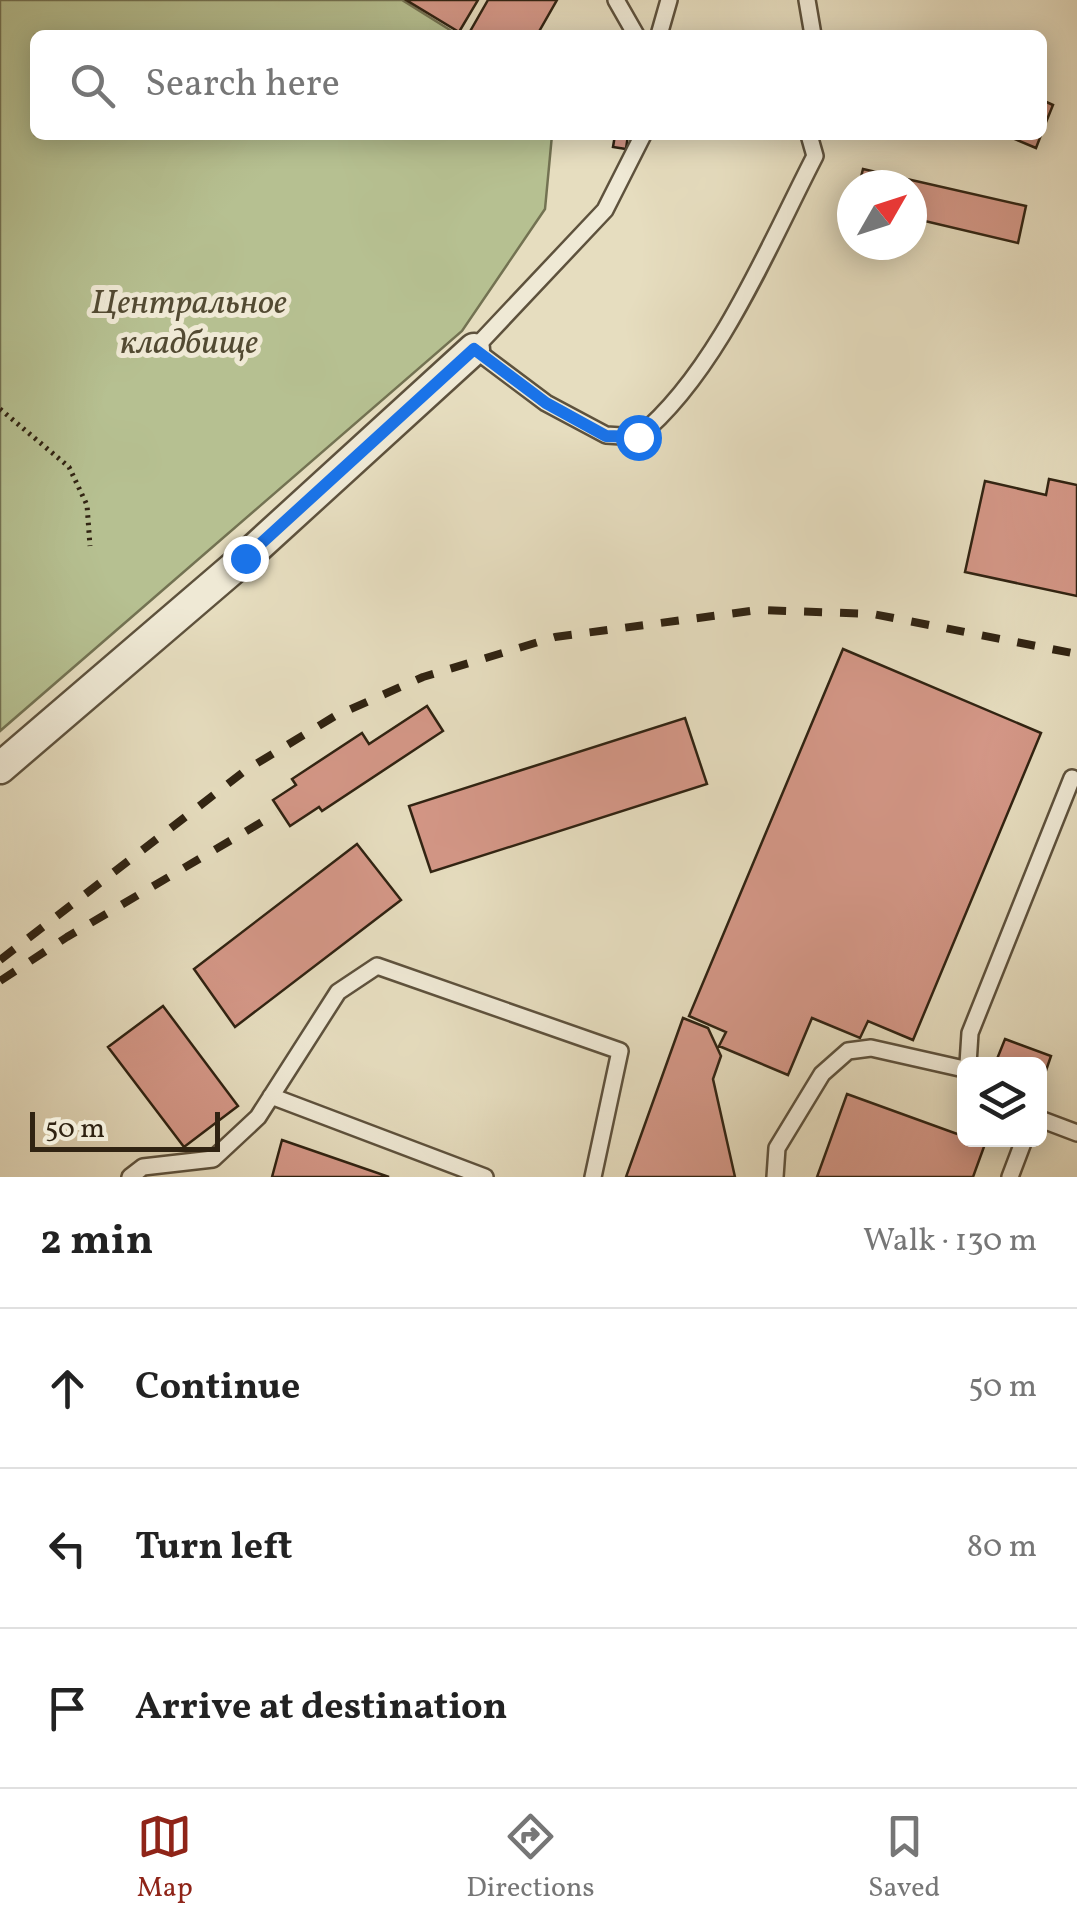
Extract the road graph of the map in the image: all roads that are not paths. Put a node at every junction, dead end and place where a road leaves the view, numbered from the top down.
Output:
1 (616, 0) edge
2 (669, 0) edge
3 (807, 0) edge
4 (633, 30) edge
5 (660, 30) edge
6 (811, 30) edge
7 (640, 140) edge
8 (810, 140) edge
9 (474, 349) junction
10 (0, 768) edge
11 (1072, 778) dead end
12 (967, 1057) edge
13 (957, 1065) edge
14 (272, 1096) junction
15 (1047, 1122) edge
16 (1077, 1133) edge
17 (1021, 1147) edge
18 (130, 1177) edge
19 (485, 1177) edge
20 (594, 1177) edge
21 (775, 1177) edge
22 (1010, 1177) edge

1 - 4 lane
2 - 5 lane
3 - 6 lane
7 - 9 lane
8 - 9 lane
9 - 10 street
11 - 12 lane
13 - 21 lane
14 - 18 lane
14 - 19 lane
14 - 20 lane
15 - 16 lane
17 - 22 lane

